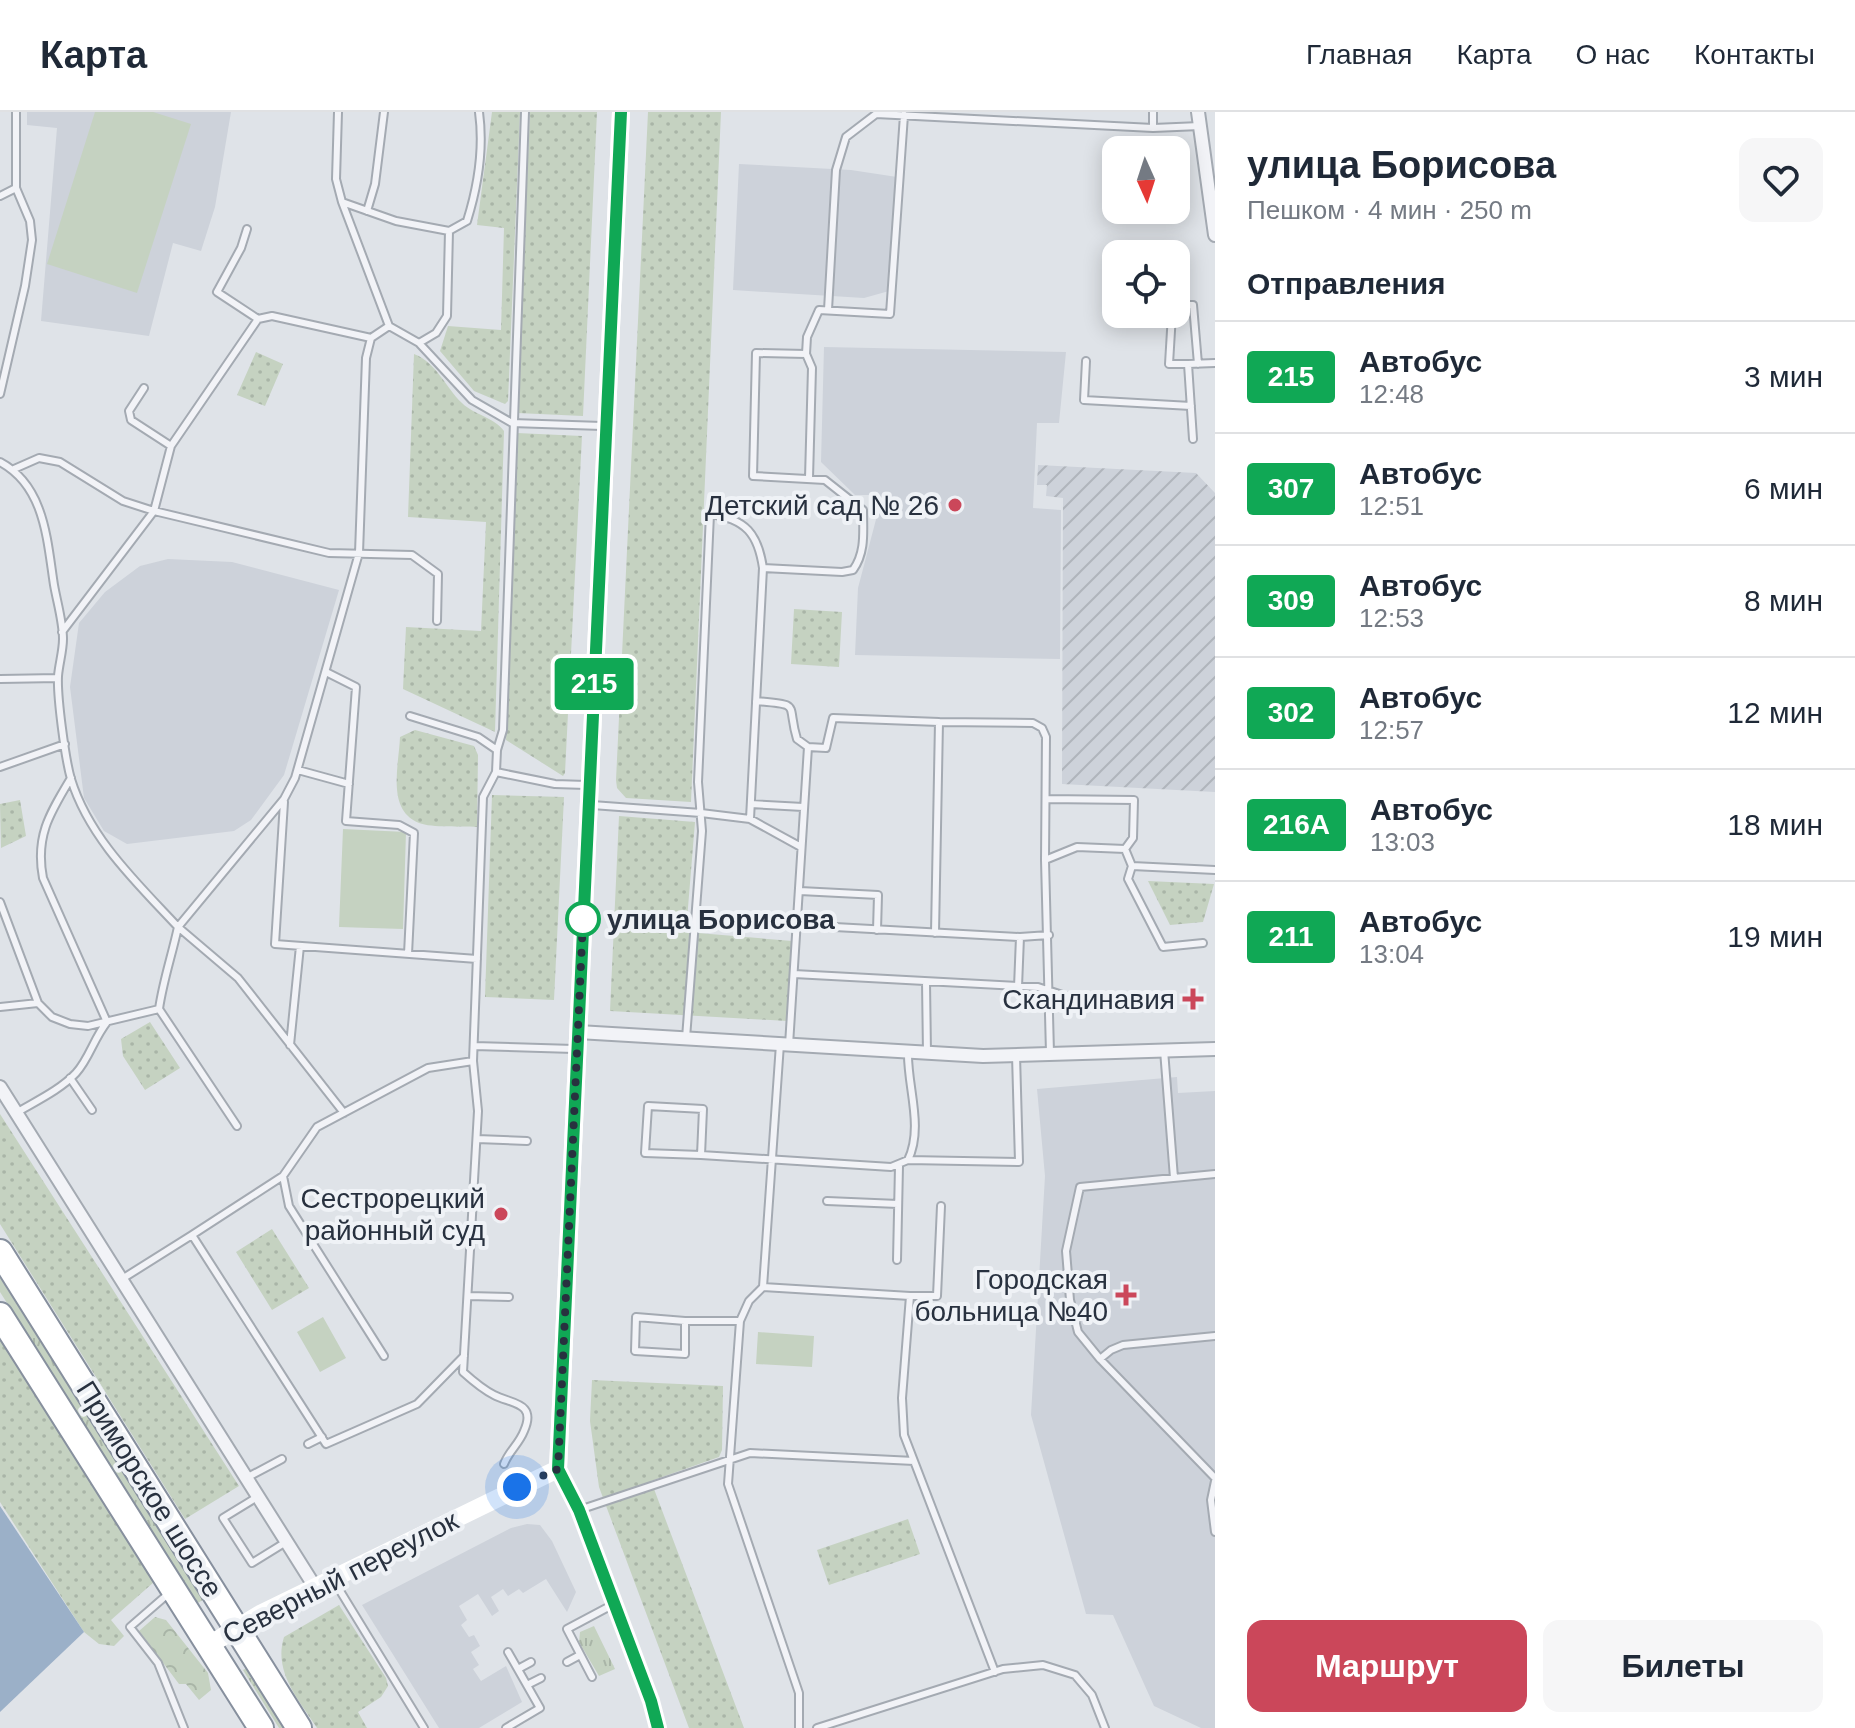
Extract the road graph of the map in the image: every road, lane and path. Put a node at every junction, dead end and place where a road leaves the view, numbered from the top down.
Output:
1 (16, 112) edge
2 (338, 112) edge
3 (384, 112) edge
4 (479, 112) edge
5 (525, 112) edge
6 (621, 112) edge
7 (1153, 112) edge
8 (1198, 112) edge
9 (873, 113) edge
10 (904, 115) junction
11 (1200, 126) junction
12 (1153, 128) junction
13 (16, 188) junction
14 (0, 196) edge
15 (342, 202) junction
16 (367, 211) junction
17 (247, 229) dead end
18 (449, 231) junction
19 (1215, 235) edge
20 (1190, 305) edge
21 (828, 310) junction
22 (258, 319) junction
23 (389, 326) junction
24 (1171, 328) edge
25 (371, 338) junction
26 (419, 343) junction
27 (806, 354) junction
28 (1086, 361) dead end
29 (1215, 363) edge
30 (1188, 364) junction
31 (1198, 364) junction
32 (144, 388) dead end
33 (0, 394) edge
34 (1191, 406) junction
35 (512, 423) junction
36 (606, 426) junction
37 (1193, 439) dead end
38 (171, 446) junction
39 (0, 462) edge
40 (14, 469) junction
41 (809, 478) junction
42 (154, 511) junction
43 (359, 553) junction
44 (763, 568) junction
45 (437, 621) dead end
46 (62, 632) junction
47 (326, 672) junction
48 (58, 678) junction
49 (0, 679) edge
50 (756, 701) junction
51 (410, 716) dead end
52 (939, 722) junction
53 (65, 744) junction
54 (808, 747) junction
55 (497, 750) junction
56 (0, 767) edge
57 (298, 770) junction
58 (496, 772) junction
59 (71, 778) junction
60 (349, 784) junction
61 (589, 785) junction
62 (284, 799) junction
63 (1046, 799) junction
64 (751, 804) junction
65 (588, 805) junction
66 (803, 807) junction
67 (701, 813) junction
68 (750, 819) junction
69 (801, 847) junction
70 (1125, 849) junction
71 (1045, 860) junction
72 (1132, 866) junction
73 (1215, 870) edge
74 (800, 891) junction
75 (0, 902) edge
76 (798, 925) junction
77 (178, 927) junction
78 (877, 930) junction
79 (935, 933) junction
80 (1049, 935) junction
81 (1020, 937) junction
82 (1203, 943) dead end
83 (300, 946) junction
84 (408, 954) junction
85 (477, 959) junction
86 (794, 974) junction
87 (926, 982) junction
88 (1018, 987) junction
89 (1049, 992) junction
90 (38, 1003) junction
91 (1123, 1004) dead end
92 (0, 1007) edge
93 (159, 1009) junction
94 (107, 1022) junction
95 (686, 1038) junction
96 (577, 1040) junction
97 (784, 1044) junction
98 (290, 1045) junction
99 (474, 1046) junction
100 (1215, 1049) edge
101 (1164, 1050) junction
102 (908, 1052) junction
103 (927, 1053) junction
104 (1050, 1054) junction
105 (1016, 1055) junction
106 (473, 1061) junction
107 (70, 1078) junction
108 (0, 1087) edge
109 (92, 1110) dead end
110 (16, 1113) junction
111 (344, 1113) junction
112 (237, 1126) dead end
113 (477, 1139) junction
114 (527, 1141) dead end
115 (701, 1155) junction
116 (772, 1160) junction
117 (908, 1160) junction
118 (899, 1166) junction
119 (1215, 1174) edge
120 (283, 1176) junction
121 (1174, 1178) junction
122 (827, 1201) dead end
123 (898, 1204) junction
124 (941, 1206) dead end
125 (192, 1235) junction
126 (0, 1252) edge
127 (897, 1260) dead end
128 (122, 1279) junction
129 (763, 1287) junction
130 (468, 1296) junction
131 (910, 1296) junction
132 (509, 1297) dead end
133 (0, 1315) edge
134 (685, 1321) junction
135 (740, 1321) junction
136 (1215, 1336) edge
137 (384, 1356) dead end
138 (464, 1356) junction
139 (1100, 1359) junction
140 (322, 1437) junction
141 (308, 1444) dead end
142 (282, 1459) dead end
143 (728, 1461) junction
144 (914, 1461) junction
145 (504, 1464) dead end
146 (558, 1469) junction
147 (248, 1477) junction
148 (1215, 1480) edge
149 (259, 1496) junction
150 (579, 1510) junction
151 (1215, 1532) edge
152 (287, 1541) junction
153 (332, 1578) junction
154 (315, 1587) junction
155 (174, 1589) junction
156 (614, 1604) junction
157 (236, 1628) junction
158 (570, 1639) junction
159 (561, 1644) dead end
160 (209, 1645) junction
161 (508, 1652) dead end
162 (580, 1655) junction
163 (531, 1662) dead end
164 (567, 1662) dead end
165 (518, 1669) junction
166 (995, 1672) junction
167 (592, 1677) dead end
168 (541, 1678) dead end
169 (527, 1685) junction
170 (184, 1728) edge
171 (261, 1728) edge
172 (299, 1728) edge
173 (424, 1728) edge
174 (506, 1728) edge
175 (658, 1728) edge
176 (799, 1728) edge
177 (817, 1728) edge
178 (1105, 1728) edge

1 - 13 lane
2 - 15 lane
3 - 16 lane
4 - 18 lane
5 - 35 lane
6 - 36 main road
7 - 12 lane
8 - 11 street
9 - 10 lane
9 - 21 lane
10 - 12 lane
10 - 21 lane
11 - 12 lane
11 - 19 street
13 - 14 lane
13 - 33 lane
15 - 16 lane
15 - 23 lane
16 - 18 lane
17 - 22 lane
18 - 26 lane
20 - 31 lane
21 - 27 lane
22 - 25 lane
22 - 38 lane
23 - 25 lane
23 - 26 lane
24 - 30 lane
25 - 43 lane
26 - 35 lane
27 - 41 lane
27 - 41 lane
28 - 34 lane
29 - 31 lane
30 - 31 lane
30 - 34 lane
32 - 38 lane
34 - 37 lane
35 - 36 lane
35 - 55 lane
36 - 61 main road
38 - 42 lane
39 - 40 lane
40 - 42 lane
40 - 46 lane
41 - 44 lane
42 - 43 lane
42 - 46 lane
43 - 45 lane
43 - 47 lane
44 - 50 lane
44 - 67 lane
46 - 48 lane
47 - 57 lane
47 - 60 lane
48 - 49 lane
48 - 53 lane
50 - 54 lane
50 - 64 lane
51 - 55 lane
52 - 54 lane
52 - 63 lane
52 - 79 lane
53 - 56 lane
53 - 59 lane
54 - 66 lane
55 - 58 lane
57 - 60 lane
57 - 62 lane
58 - 61 lane
58 - 85 lane
59 - 77 lane
59 - 94 lane
60 - 84 lane
61 - 65 main road
62 - 77 lane
62 - 83 lane
63 - 70 lane
63 - 71 lane
64 - 66 lane
64 - 68 lane
65 - 67 lane
65 - 96 main road
66 - 69 lane
67 - 68 lane
67 - 95 lane
68 - 69 lane
69 - 74 lane
70 - 71 lane
70 - 72 lane
71 - 80 lane
72 - 73 lane
72 - 82 lane
74 - 76 lane
74 - 78 lane
75 - 90 lane
76 - 78 lane
76 - 86 lane
77 - 93 lane
77 - 98 lane
78 - 79 lane
79 - 81 lane
80 - 81 lane
80 - 89 lane
81 - 88 lane
83 - 84 lane
83 - 98 lane
84 - 85 lane
85 - 99 lane
86 - 87 lane
86 - 97 lane
87 - 88 lane
87 - 103 lane
88 - 89 lane
89 - 91 lane
89 - 104 lane
90 - 92 lane
90 - 94 lane
93 - 94 lane
93 - 112 lane
94 - 107 lane
95 - 96 street
95 - 97 street
96 - 99 lane
96 - 146 main road
97 - 102 street
97 - 116 lane
98 - 111 lane
99 - 106 lane
100 - 101 street
101 - 104 street
101 - 121 lane
102 - 103 street
102 - 117 lane
103 - 105 street
104 - 105 street
105 - 117 lane
106 - 111 lane
106 - 113 lane
107 - 109 lane
107 - 110 lane
108 - 110 street
110 - 128 street
111 - 120 lane
113 - 114 lane
113 - 130 lane
115 - 115 lane
115 - 116 lane
116 - 118 lane
116 - 129 lane
117 - 118 lane
118 - 123 lane
119 - 121 lane
120 - 125 lane
120 - 137 lane
121 - 139 lane
122 - 123 lane
123 - 127 lane
124 - 131 lane
125 - 128 lane
125 - 140 lane
126 - 157 highway, Приморское шоссе
128 - 147 street
129 - 131 lane
129 - 135 lane
130 - 132 lane
130 - 138 lane
131 - 144 lane
133 - 155 highway, Приморское шоссе
134 - 134 lane
134 - 135 lane
135 - 143 lane
136 - 139 lane
138 - 140 lane
138 - 145 lane
139 - 148 lane
140 - 141 lane
142 - 147 lane
143 - 144 lane
143 - 150 lane
143 - 176 lane
144 - 166 lane
146 - 150 street
146 - 153 main road, Северный переулок
147 - 149 street
148 - 151 lane
149 - 152 street
149 - 152 lane
150 - 156 street
152 - 154 street
153 - 154 main road, Северный переулок
153 - 173 lane
154 - 157 main road, Северный переулок
155 - 160 highway, Приморское шоссе
155 - 170 lane
156 - 158 lane
156 - 175 street
157 - 160 main road, Северный переулок
157 - 172 highway, Приморское шоссе
158 - 159 lane
158 - 162 lane
160 - 171 highway, Приморское шоссе
161 - 165 lane
162 - 164 lane
162 - 167 lane
163 - 165 lane
165 - 169 lane
166 - 177 lane
166 - 178 lane
168 - 169 lane
169 - 174 lane

